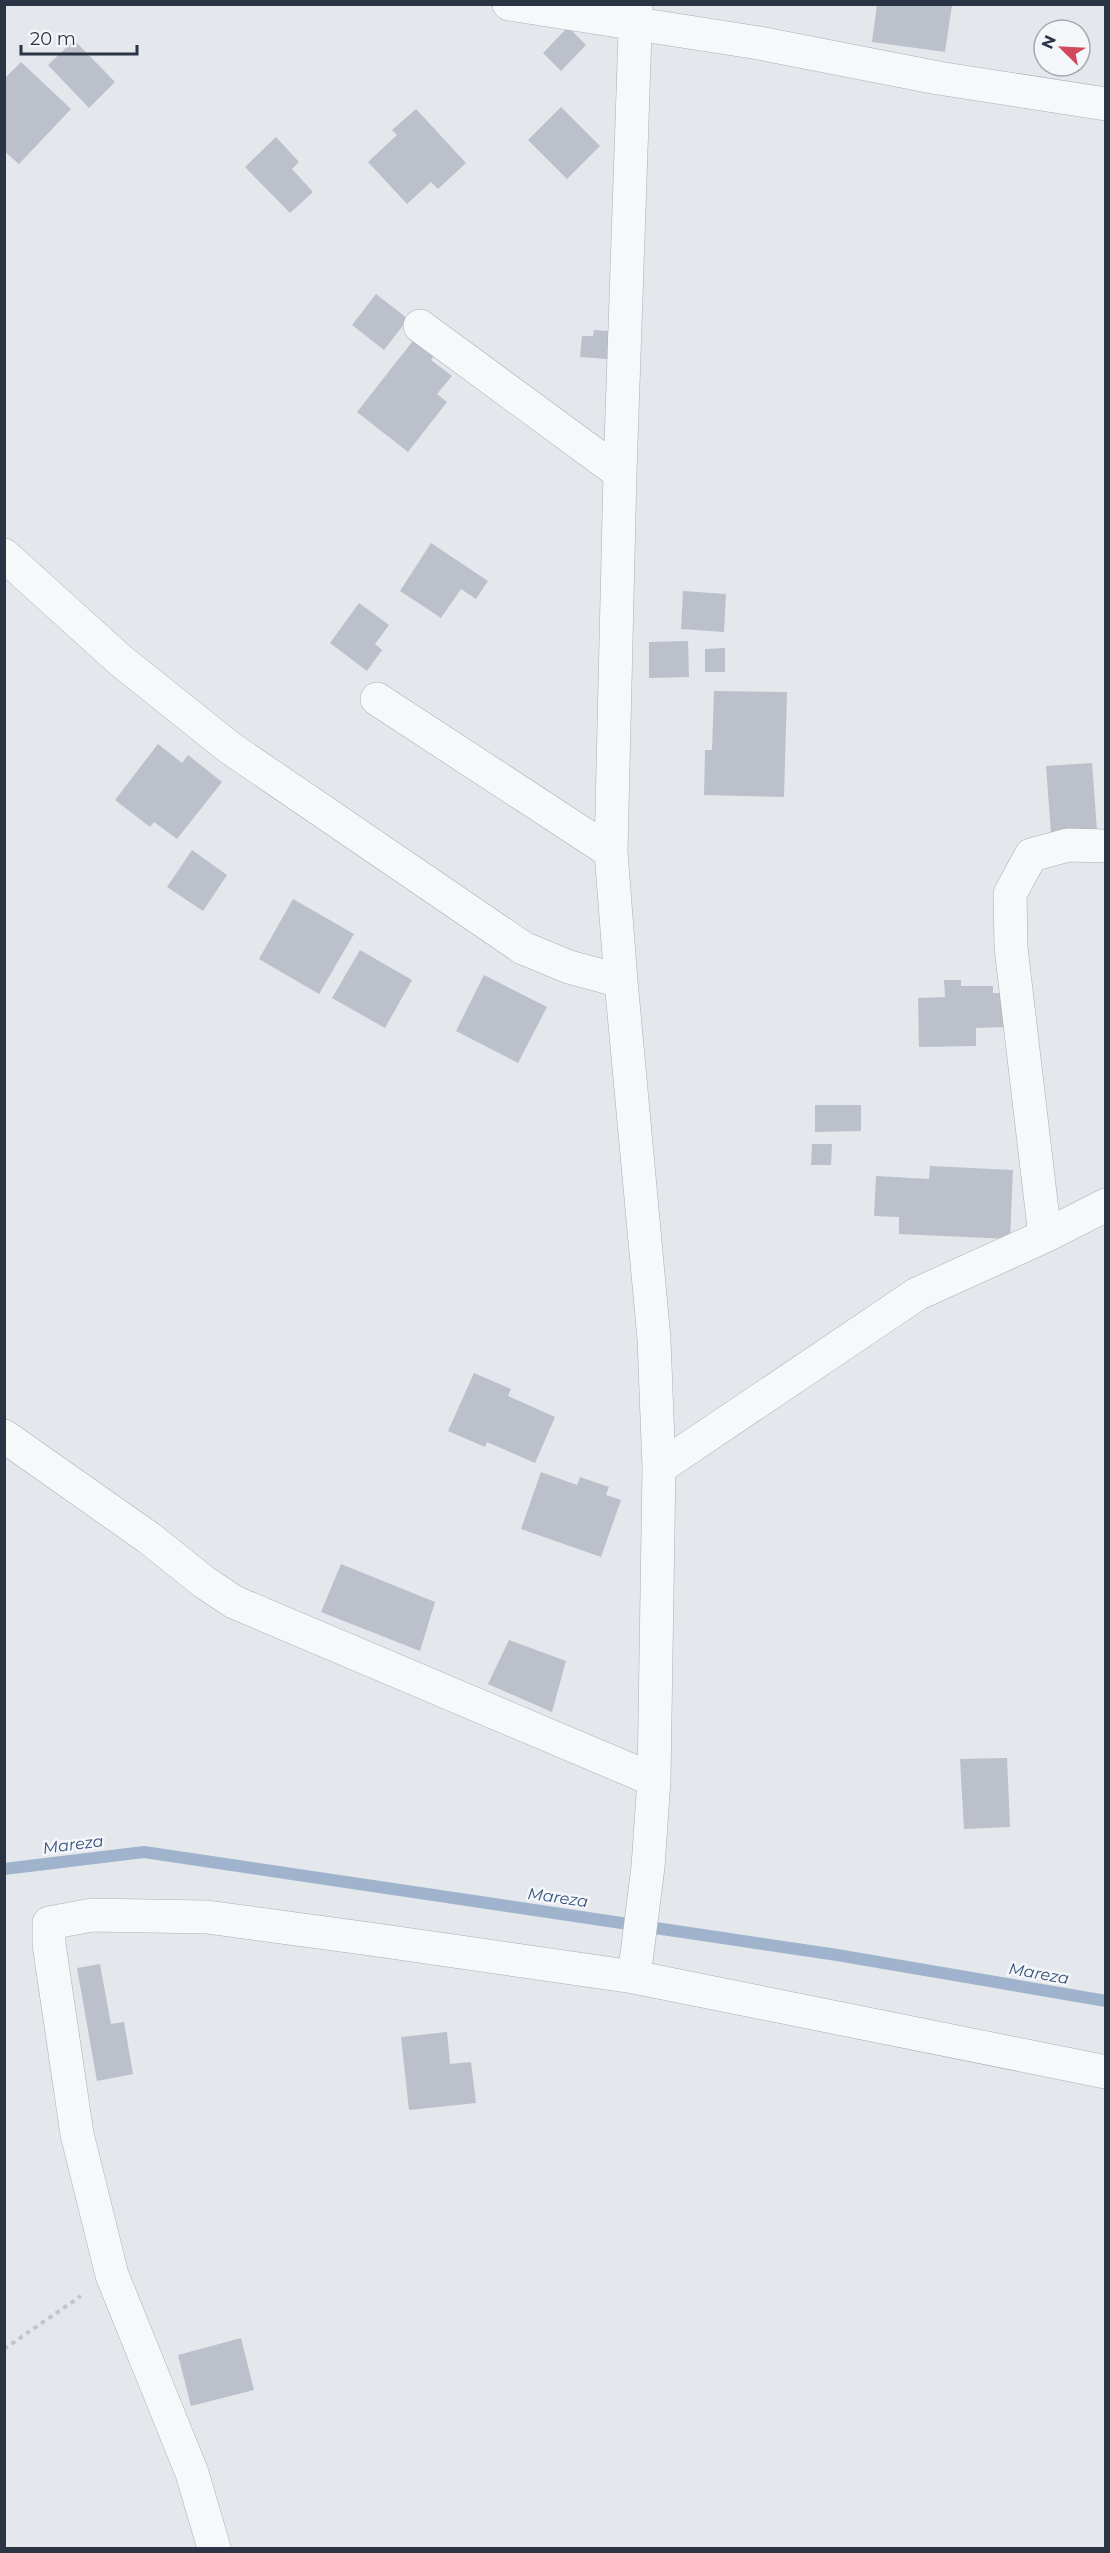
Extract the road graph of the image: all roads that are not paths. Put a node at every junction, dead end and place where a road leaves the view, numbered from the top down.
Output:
1 (509, 4) edge
2 (635, 13) edge
3 (1106, 104) edge
4 (420, 326) dead end
5 (620, 473) junction
6 (4, 555) edge
7 (377, 699) dead end
8 (1106, 846) edge
9 (611, 852) junction
10 (621, 981) junction
11 (1106, 1205) edge
12 (1045, 1236) junction
13 (4, 1436) edge
14 (659, 1468) junction
15 (654, 1780) junction
16 (634, 1977) junction
17 (1106, 2072) edge
18 (214, 2548) edge

1 - 2 street
2 - 3 street
2 - 5 street
4 - 5 street
5 - 9 street
6 - 10 street
7 - 9 street
8 - 12 street
9 - 10 street
10 - 14 street
11 - 12 street
12 - 14 street
13 - 15 street
14 - 15 street
15 - 16 street
16 - 17 street
16 - 18 street

